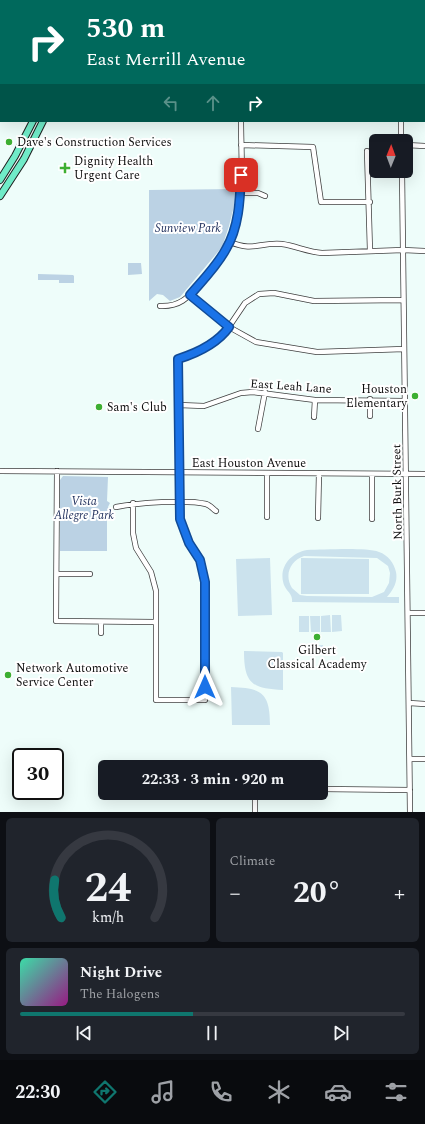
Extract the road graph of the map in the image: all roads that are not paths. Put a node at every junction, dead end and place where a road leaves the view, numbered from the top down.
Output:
1 (33, 122) edge
2 (42, 122) edge
3 (241, 122) edge
4 (401, 122) edge
5 (401, 134) edge
6 (241, 145) junction
7 (413, 145) edge
8 (425, 146) edge
9 (367, 150) dead end
10 (402, 178) edge
11 (0, 180) edge
12 (240, 193) junction
13 (0, 196) edge
14 (265, 196) dead end
15 (370, 202) junction
16 (230, 242) junction
17 (403, 250) junction
18 (370, 251) junction
19 (425, 251) edge
20 (190, 295) junction
21 (403, 300) junction
22 (160, 306) dead end
23 (229, 327) junction
24 (404, 349) junction
25 (265, 392) junction
26 (370, 399) junction
27 (315, 400) junction
28 (405, 401) junction
29 (179, 405) junction
30 (370, 416) dead end
31 (314, 417) dead end
32 (258, 429) dead end
33 (0, 471) edge
34 (57, 471) junction
35 (179, 473) junction
36 (319, 473) junction
37 (267, 474) junction
38 (372, 474) junction
39 (406, 474) junction
40 (425, 474) edge
41 (133, 503) junction
42 (179, 503) junction
43 (116, 507) dead end
44 (216, 511) dead end
45 (267, 518) dead end
46 (318, 518) dead end
47 (372, 519) dead end
48 (57, 574) junction
49 (90, 574) dead end
50 (408, 613) junction
51 (425, 613) edge
52 (101, 622) junction
53 (155, 622) junction
54 (101, 633) dead end
55 (409, 703) junction
56 (425, 704) edge
57 (410, 759) junction
58 (425, 759) edge
59 (328, 789) edge
60 (410, 790) junction
61 (255, 800) edge
62 (255, 812) edge
63 (410, 812) edge

1 - 11 main road
2 - 13 main road
3 - 6 street
4 - 5 street
6 - 12 street
6 - 15 street
7 - 8 street
9 - 15 street
10 - 17 street, North Burk Street
12 - 14 street
12 - 16 street
15 - 18 street
16 - 18 street
16 - 20 street
17 - 18 street
17 - 19 street
17 - 21 street, North Burk Street
20 - 22 street
20 - 23 street
21 - 23 street
21 - 24 street, North Burk Street
23 - 24 street
23 - 29 street
24 - 28 street, North Burk Street
25 - 27 street, East Leah Lane
25 - 29 street, East Leah Lane
25 - 32 street
26 - 27 street, East Leah Lane
26 - 28 street, East Leah Lane
26 - 30 street
27 - 31 street
28 - 39 street, North Burk Street
29 - 35 street
33 - 34 street, East Houston Avenue
34 - 35 street, East Houston Avenue
34 - 48 street
35 - 37 street, East Houston Avenue
35 - 42 street
36 - 37 street, East Houston Avenue
36 - 38 street, East Houston Avenue
36 - 46 street
37 - 45 street
38 - 39 street, East Houston Avenue
38 - 47 street
39 - 40 street, East Houston Avenue
39 - 50 street, North Burk Street
41 - 42 street
41 - 43 street
41 - 53 street
42 - 44 street
42 - 53 street
48 - 49 street
48 - 52 street
50 - 51 street
50 - 55 street, North Burk Street
52 - 53 street
52 - 54 street
55 - 56 street
55 - 57 street, North Burk Street
57 - 58 street
57 - 60 street, North Burk Street
59 - 60 street
60 - 63 street, North Burk Street
61 - 62 street

